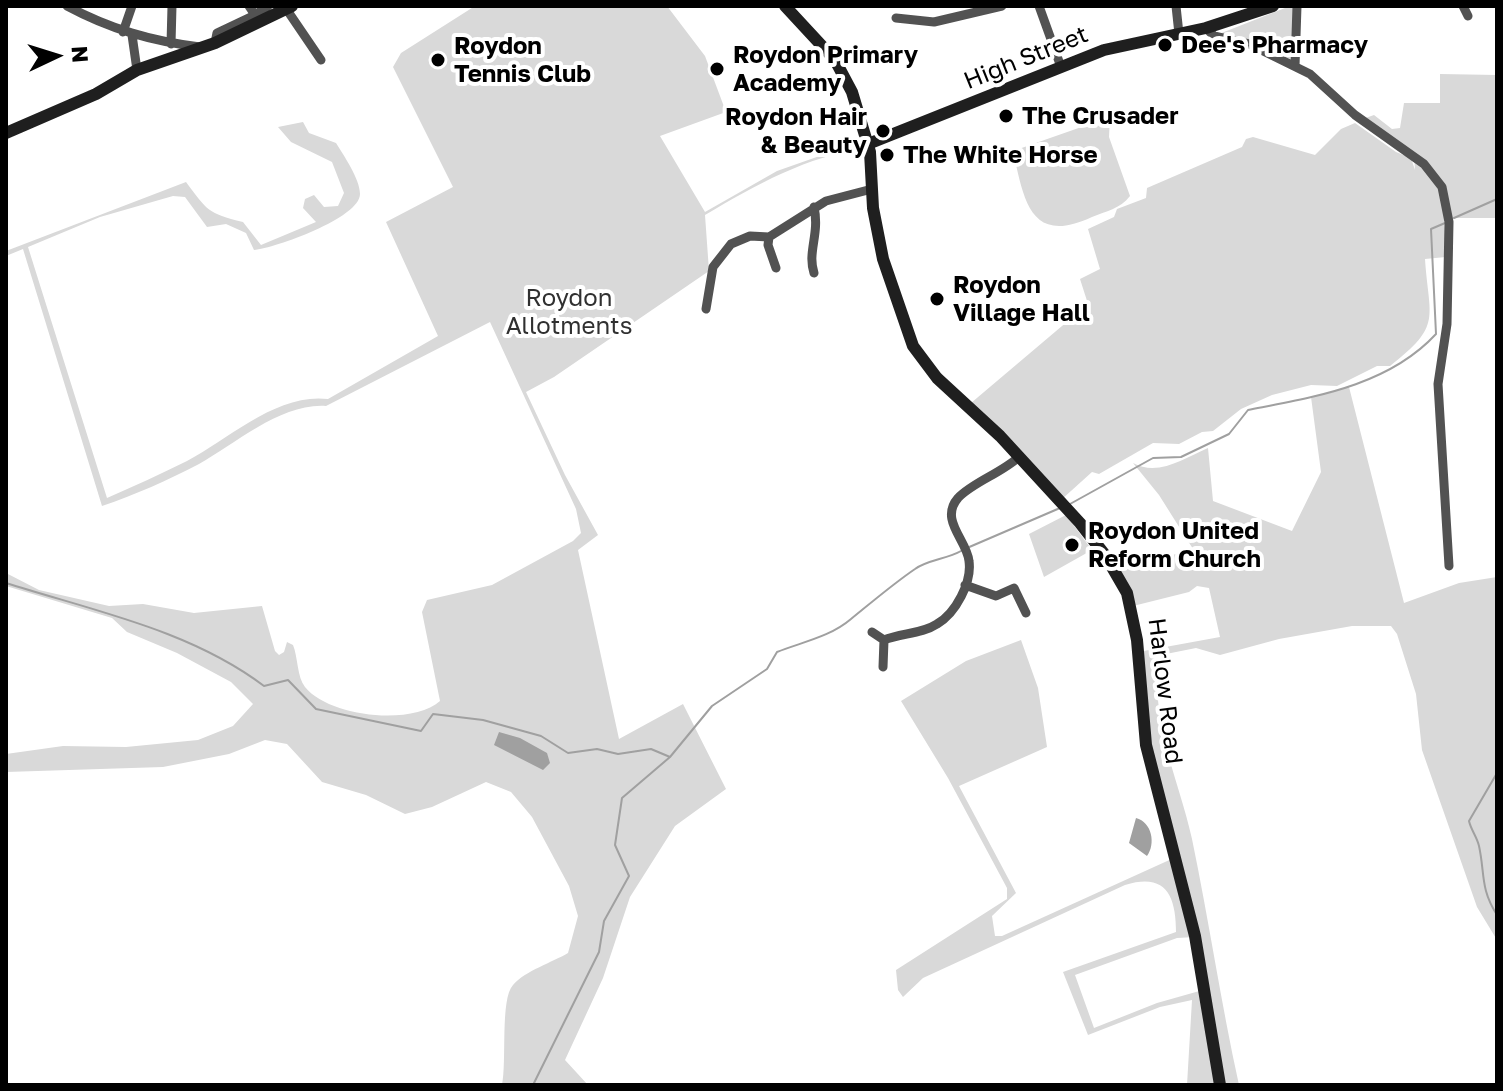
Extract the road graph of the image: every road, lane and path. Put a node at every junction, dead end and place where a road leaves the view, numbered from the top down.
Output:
1 (67, 6) edge
2 (132, 6) edge
3 (172, 6) edge
4 (268, 6) edge
5 (785, 6) edge
6 (1002, 6) edge
7 (1039, 6) edge
8 (1176, 6) edge
9 (1273, 6) edge
10 (1297, 6) edge
11 (290, 8) edge
12 (252, 11) edge
13 (1234, 12) edge
14 (896, 18) dead end
15 (1206, 28) junction
16 (128, 33) junction
17 (1179, 34) junction
18 (215, 43) junction
19 (171, 44) junction
20 (200, 47) junction
21 (321, 60) dead end
22 (1295, 66) junction
23 (1061, 67) junction
24 (137, 70) junction
25 (6, 133) edge
26 (868, 144) junction
27 (872, 189) junction
28 (814, 207) junction
29 (769, 237) junction
30 (776, 268) dead end
31 (814, 273) dead end
32 (706, 309) dead end
33 (1020, 456) junction
34 (1449, 566) dead end
35 (965, 585) junction
36 (1026, 613) dead end
37 (872, 632) dead end
38 (884, 640) junction
39 (883, 667) dead end
40 (1220, 1085) edge

1 - 16 street
2 - 16 street
3 - 19 street
4 - 12 street
5 - 26 street, Harlow Road
6 - 14 street
7 - 23 street
8 - 17 street
9 - 13 street, High Street
10 - 22 street
11 - 18 street
11 - 21 street
12 - 18 street
13 - 15 street, High Street
15 - 17 street, High Street
15 - 22 street
16 - 19 street
16 - 24 street
17 - 23 street, High Street
18 - 20 street
19 - 20 street
20 - 24 street
22 - 34 street
23 - 26 street, High Street
24 - 25 street
26 - 27 street, Harlow Road
27 - 28 street
27 - 33 street, Harlow Road
28 - 29 street
28 - 31 street
29 - 30 street
29 - 32 street
33 - 35 street
33 - 40 street, Harlow Road
35 - 36 street
35 - 38 street
37 - 38 street
38 - 39 street

